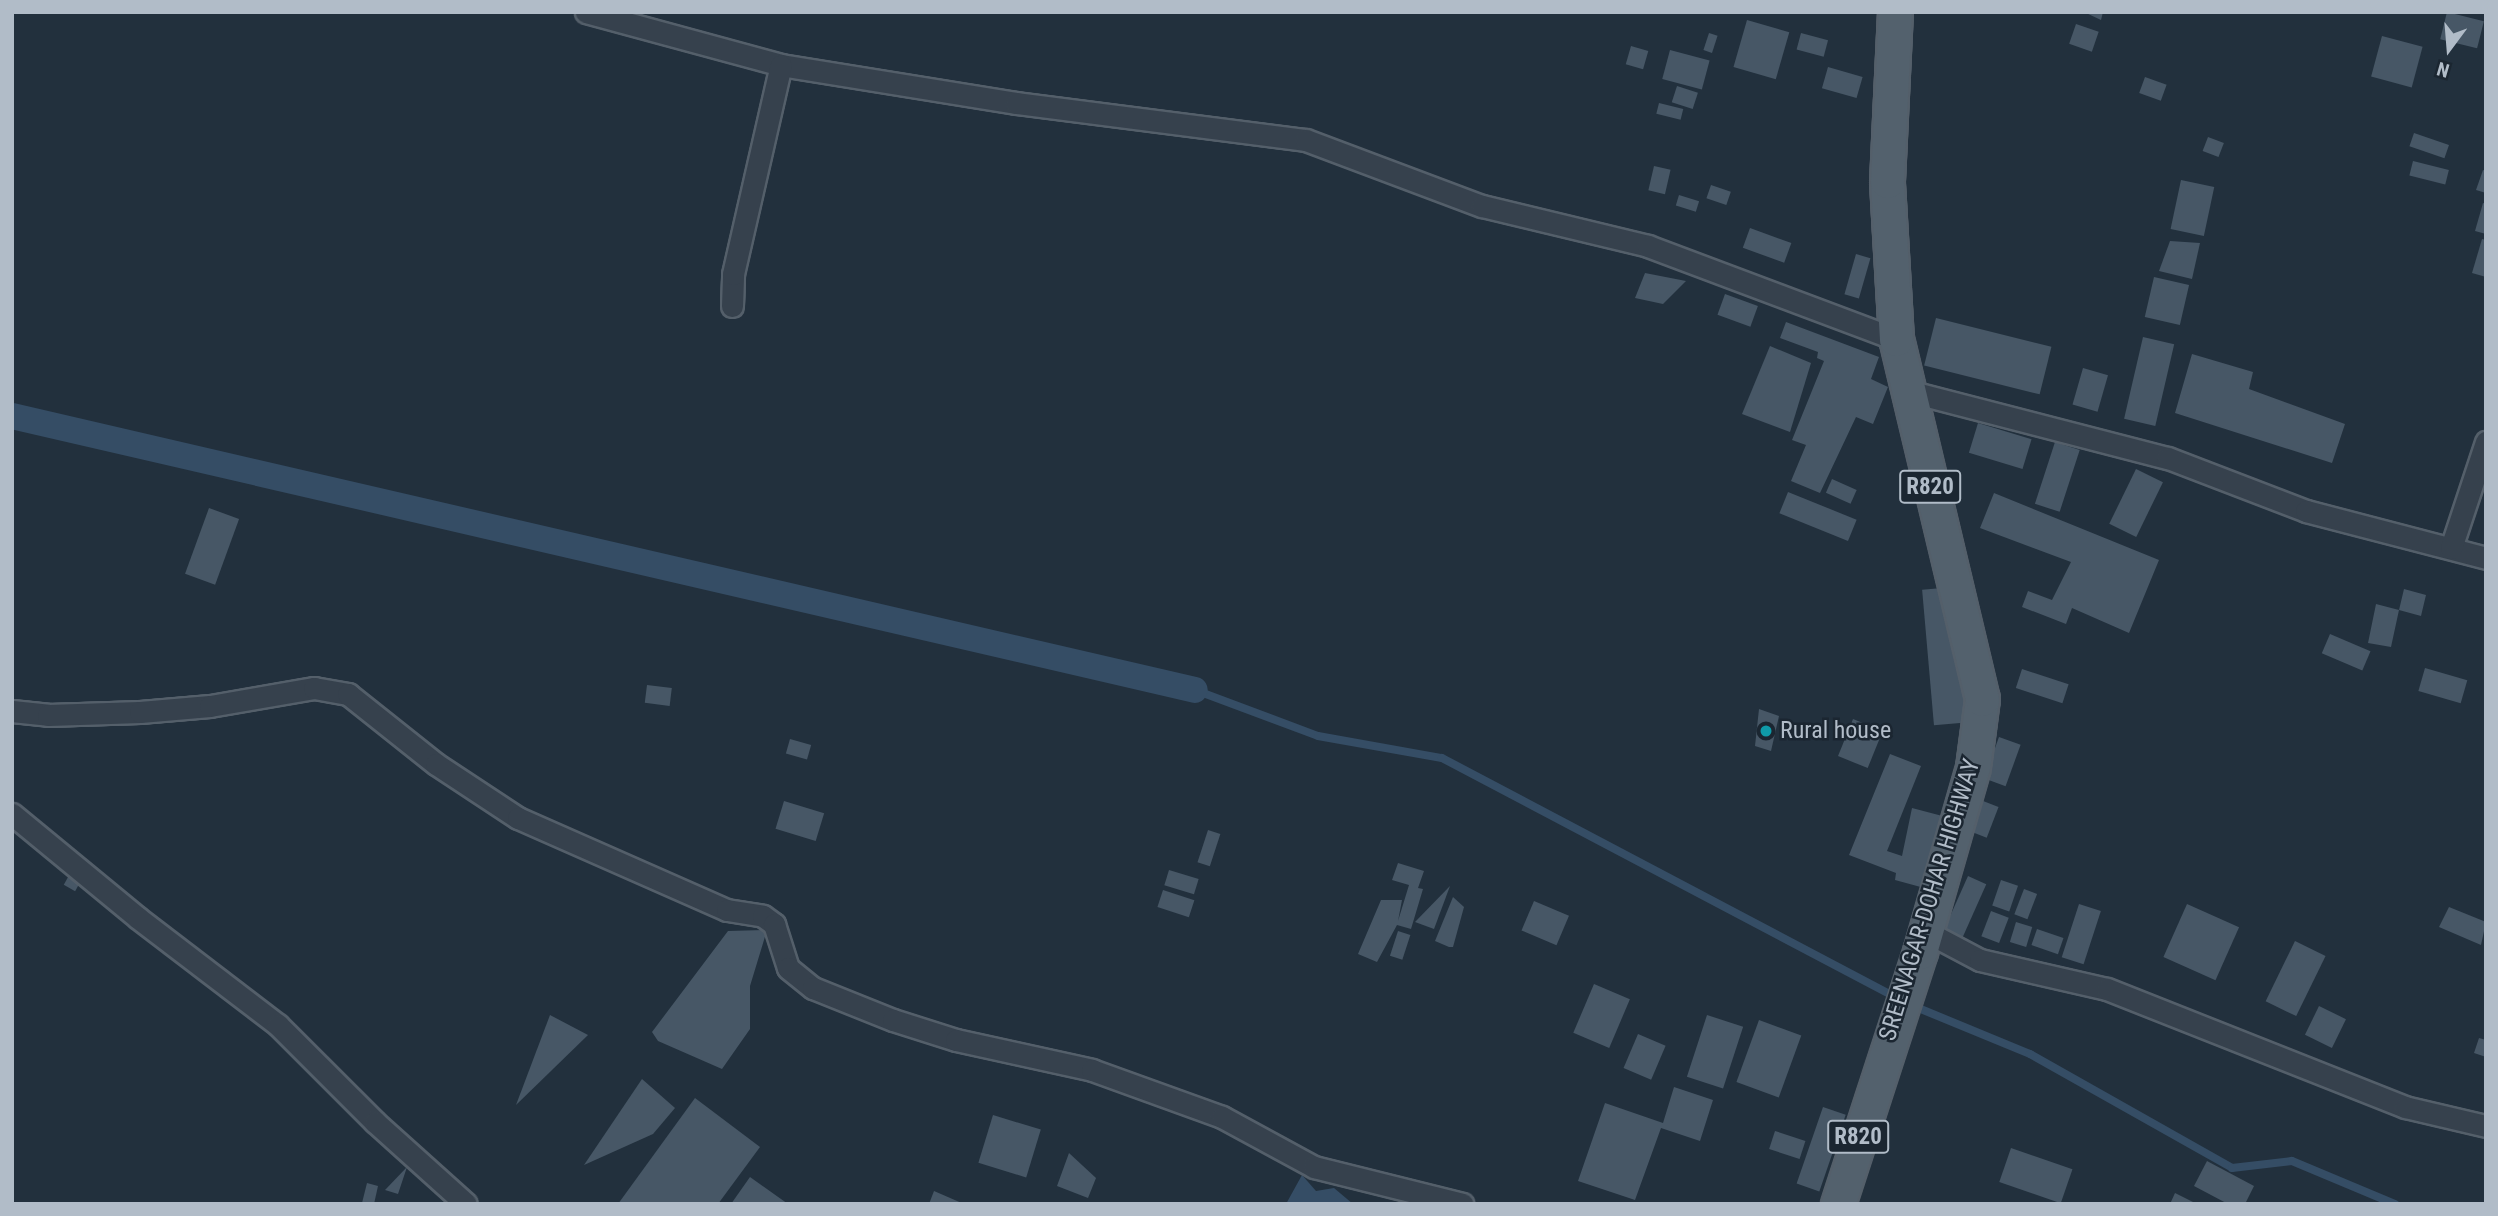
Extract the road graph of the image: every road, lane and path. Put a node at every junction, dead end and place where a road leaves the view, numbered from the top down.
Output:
1 (586, 12) edge
2 (1895, 12) edge
3 (781, 65) junction
4 (732, 306) dead end
5 (1896, 339) junction
6 (1908, 391) junction
7 (2486, 442) edge
8 (2451, 548) junction
9 (2486, 558) edge
10 (12, 711) edge
11 (12, 814) edge
12 (1923, 942) junction
13 (2486, 1126) edge
14 (466, 1204) edge
15 (1462, 1204) edge
16 (1838, 1204) edge

1 - 3 street
2 - 5 main road, SREENAGAR-DOHAR HIGHWAY / R820
3 - 4 street
3 - 5 street
5 - 6 main road, SREENAGAR-DOHAR HIGHWAY / R820
6 - 8 street
6 - 12 main road, SREENAGAR-DOHAR HIGHWAY / R820
7 - 8 street
8 - 9 street
10 - 15 street
11 - 14 street
12 - 13 street
12 - 16 main road, SREENAGAR-DOHAR HIGHWAY / R820

